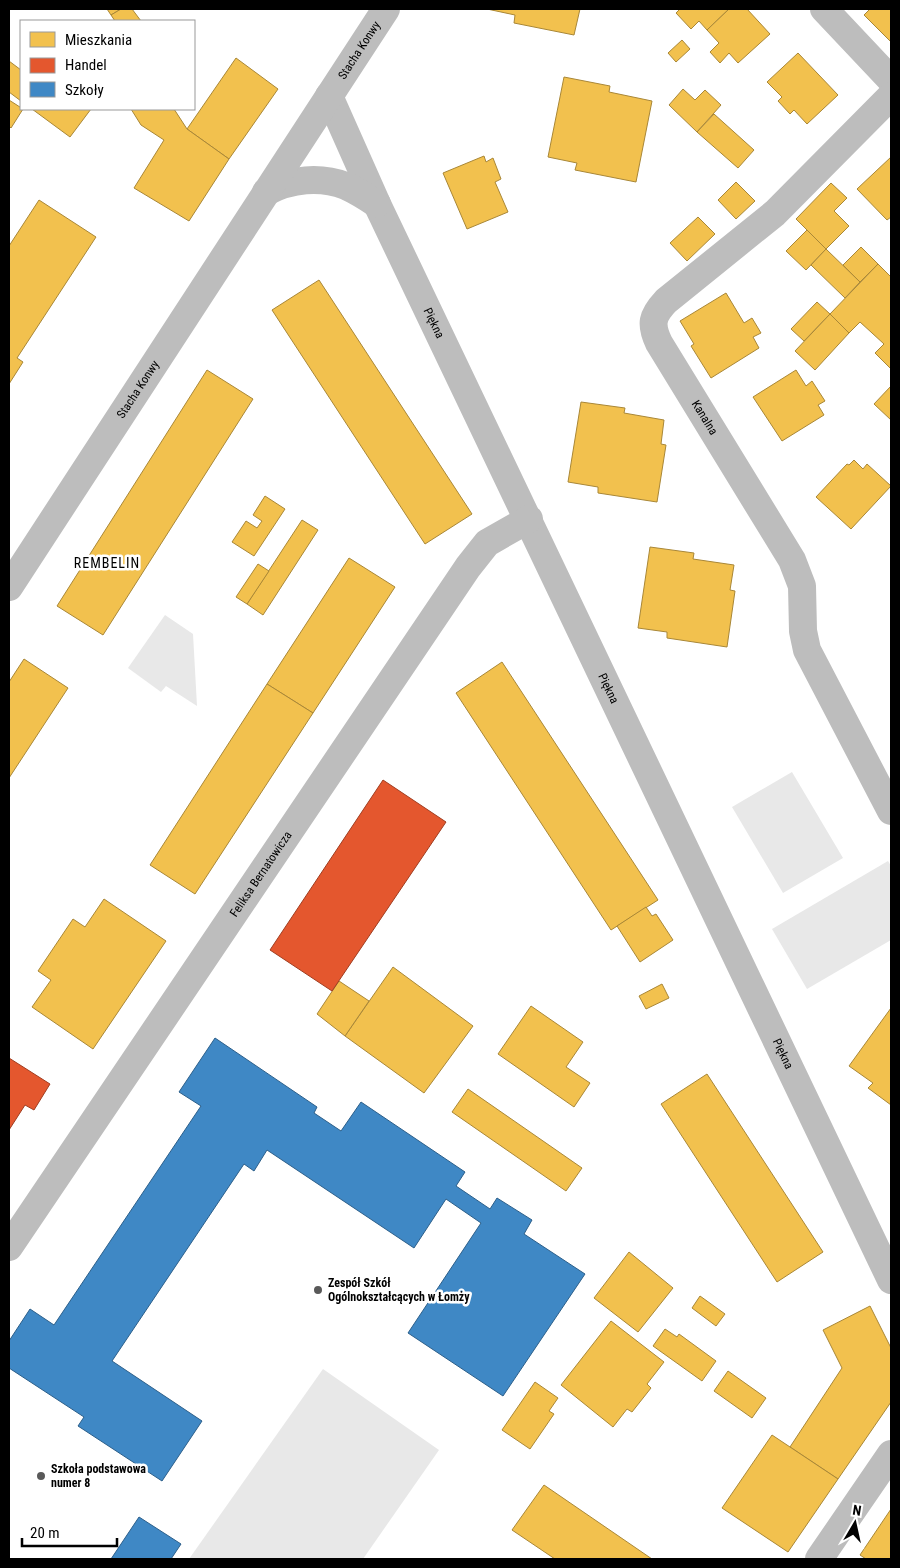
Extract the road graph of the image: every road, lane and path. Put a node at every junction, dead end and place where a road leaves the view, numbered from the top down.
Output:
1 (386, 9) edge
2 (824, 9) edge
3 (891, 80) edge
4 (329, 96) junction
5 (891, 96) edge
6 (266, 192) junction
7 (378, 204) junction
8 (529, 519) junction
9 (9, 586) edge
10 (891, 811) edge
11 (9, 1246) edge
12 (891, 1280) edge
13 (891, 1454) edge
14 (819, 1559) edge

1 - 4 street, Stacha Konwy
2 - 3 street
4 - 6 street, Stacha Konwy
4 - 7 street, Piękna
5 - 10 street, Kanalna
6 - 7 street
6 - 9 street, Stacha Konwy
7 - 8 street, Piękna
8 - 11 street, Feliksa Bernatowicza
8 - 12 street, Piękna
13 - 14 street

